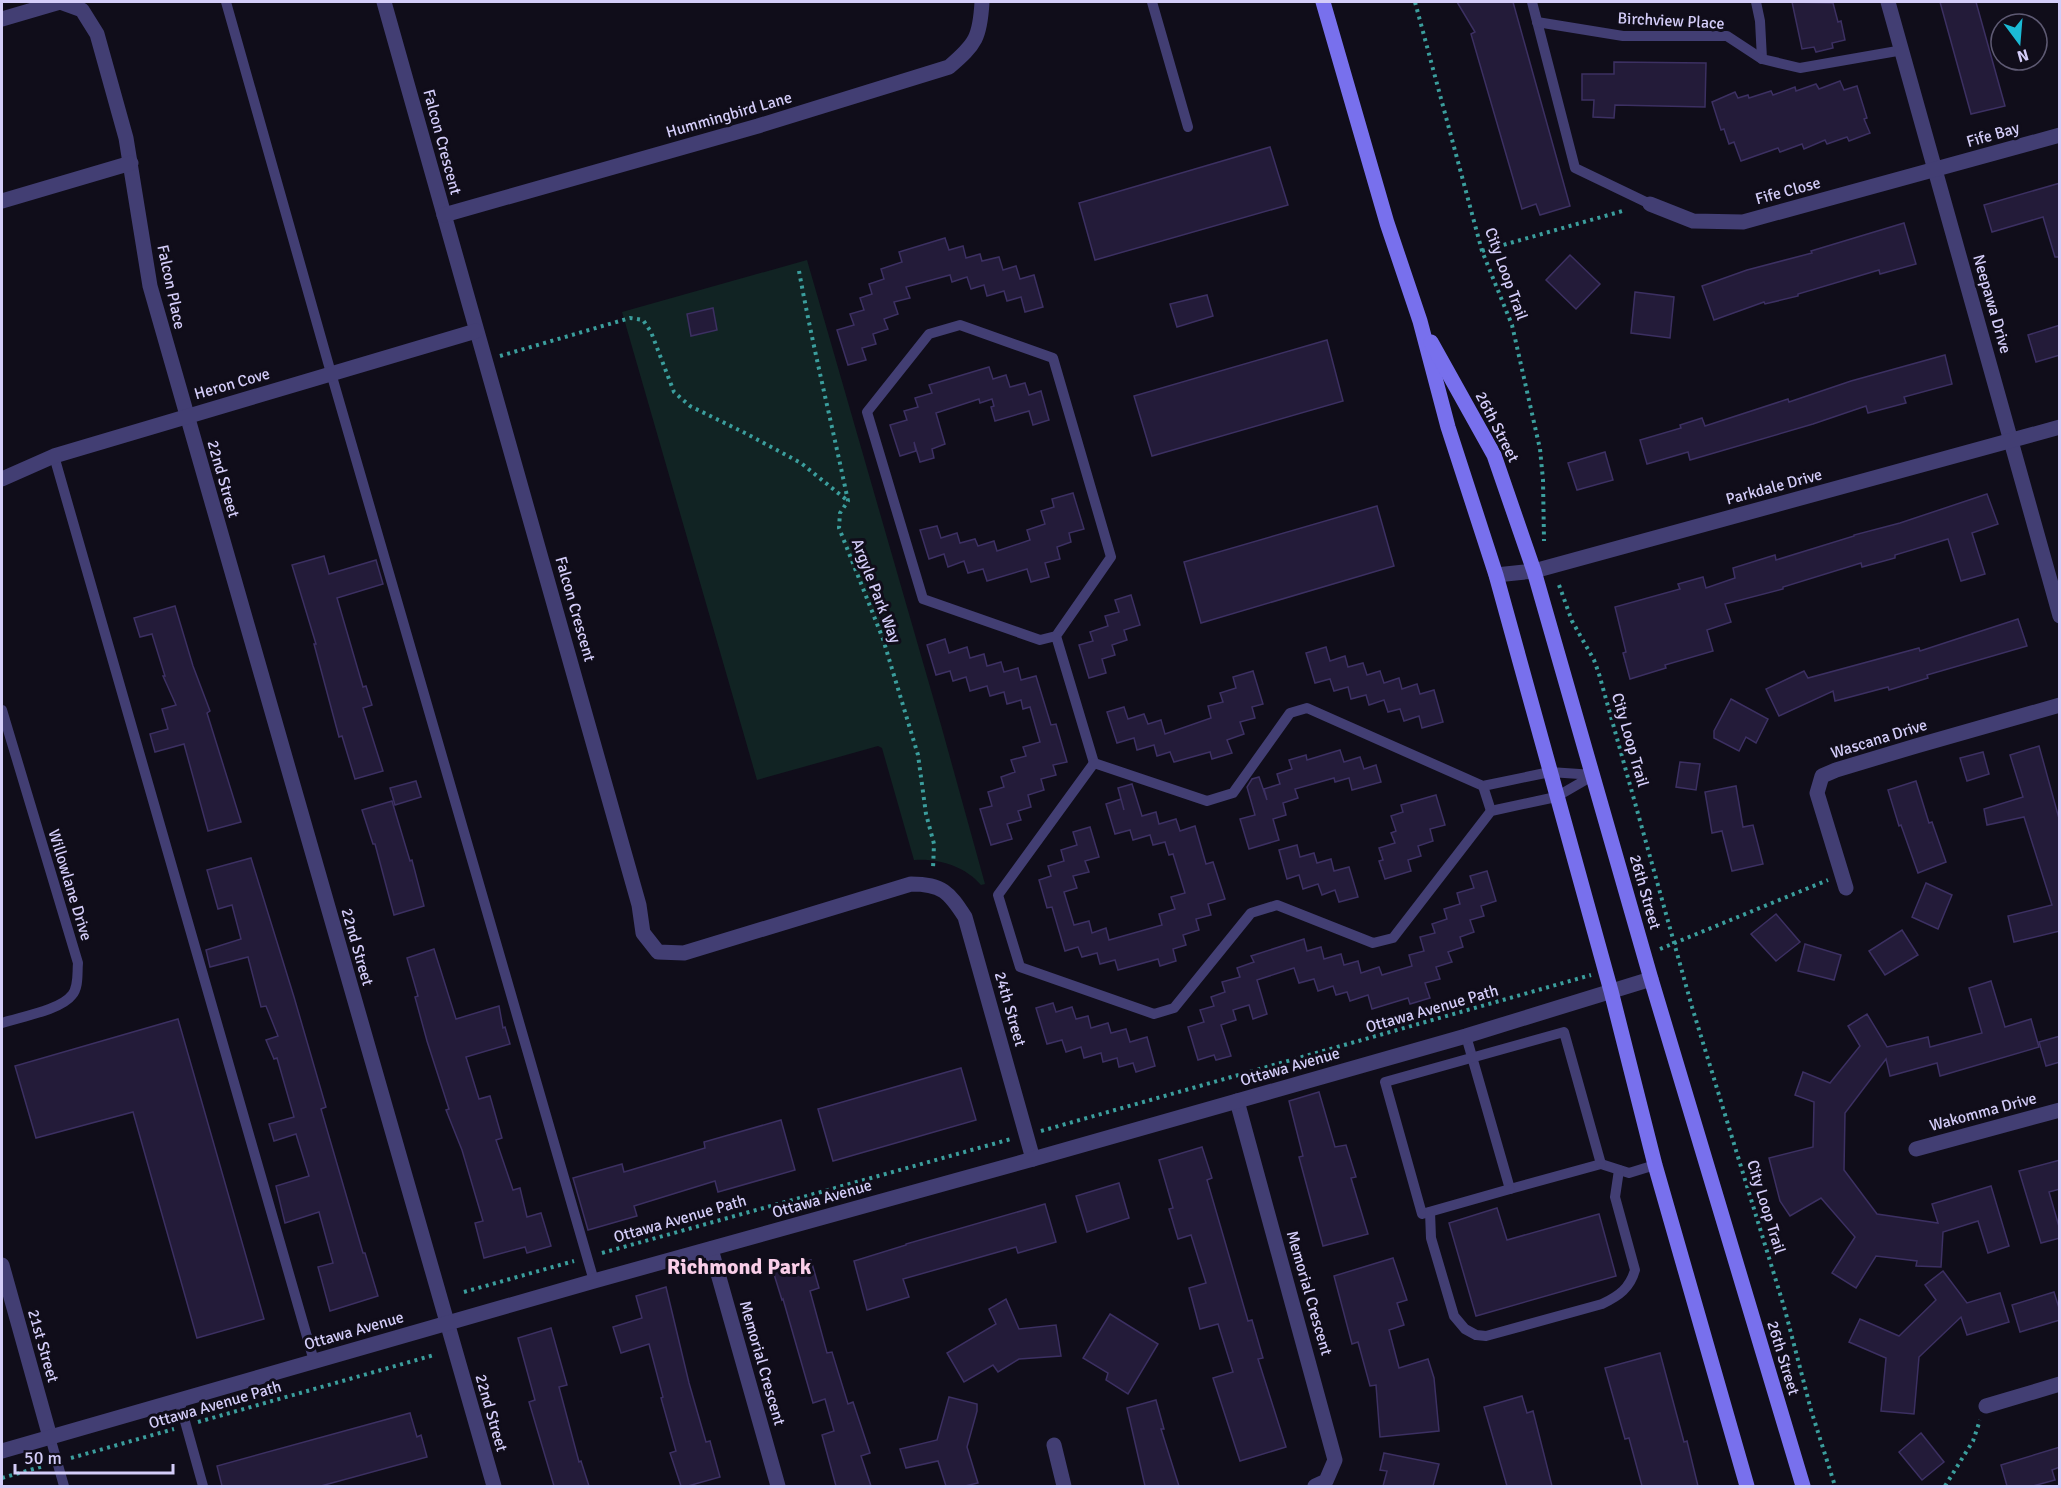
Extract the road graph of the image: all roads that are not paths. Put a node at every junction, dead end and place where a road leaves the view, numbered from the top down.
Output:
1 (226, 2) edge
2 (384, 2) edge
3 (982, 2) edge
4 (1152, 2) edge
5 (1323, 2) edge
6 (1532, 2) edge
7 (1756, 2) edge
8 (1888, 2) edge
9 (2, 20) edge
10 (1537, 22) junction
11 (1903, 50) junction
12 (1762, 60) junction
13 (1188, 127) dead end
14 (2060, 135) edge
15 (131, 164) junction
16 (1936, 170) junction
17 (2, 201) edge
18 (1650, 204) joint
19 (444, 215) junction
20 (1420, 321) junction
21 (476, 331) junction
22 (331, 374) junction
23 (186, 416) junction
24 (2060, 427) edge
25 (2012, 441) junction
26 (54, 456) junction
27 (2, 479) edge
28 (1534, 571) junction
29 (1496, 575) junction
30 (2060, 616) edge
31 (1056, 636) junction
32 (2060, 705) edge
33 (2, 710) edge
34 (1094, 763) junction
35 (1550, 772) junction
36 (1594, 775) junction
37 (1483, 786) junction
38 (1556, 797) junction
39 (1491, 811) junction
40 (1844, 881) road end
41 (930, 884) joint
42 (1651, 980) junction
43 (1611, 991) junction
44 (2, 1023) edge
45 (1466, 1036) junction
46 (1472, 1058) junction
47 (1237, 1101) junction
48 (2060, 1110) edge
49 (1916, 1149) dead end
50 (1033, 1160) junction
51 (1601, 1164) junction
52 (1655, 1165) junction
53 (1619, 1170) junction
54 (1510, 1190) junction
55 (1430, 1212) junction
56 (711, 1249) junction
57 (2, 1265) edge
58 (594, 1281) junction
59 (446, 1323) junction
60 (314, 1361) junction
61 (2060, 1384) edge
62 (179, 1400) junction
63 (1986, 1406) road end
64 (50, 1437) junction
65 (1054, 1445) dead end
66 (2, 1451) edge
67 (64, 1486) edge
68 (204, 1486) edge
69 (494, 1486) edge
70 (778, 1486) edge
71 (1064, 1486) edge
72 (1315, 1486) edge
73 (1747, 1486) edge
74 (1803, 1486) edge

1 - 22 lane
2 - 19 street, Falcon Crescent
3 - 19 street, Hummingbird Lane
4 - 13 lane
5 - 20 street, 26th Street
6 - 10 lane
7 - 12 lane
8 - 11 street, Neepawa Drive
9 - 15 street, Falcon Place
10 - 12 lane, Birchview Place
10 - 18 lane
11 - 12 lane, Birchview Place
11 - 16 street, Neepawa Drive
14 - 16 street, Fife Bay
15 - 17 street
15 - 23 street, Falcon Place
16 - 18 street, Fife Close
16 - 25 street, Neepawa Drive
19 - 21 street, Falcon Crescent
20 - 28 street, 26th Street
20 - 29 street, 26th Street
21 - 22 street, Heron Cove
21 - 41 street, Falcon Crescent
22 - 23 street, Heron Cove
22 - 58 lane
23 - 26 street, Heron Cove
23 - 59 street, 22nd Street
24 - 25 street, Parkdale Drive
25 - 28 street, Parkdale Drive
25 - 30 street, Neepawa Drive
26 - 27 street, Heron Cove
26 - 60 lane
28 - 29 street, Parkdale Drive
28 - 36 street, 26th Street
29 - 35 street, 26th Street
31 - 31 lane
31 - 34 lane
32 - 40 street, Wascana Drive
33 - 44 lane, Willowlane Drive
34 - 37 lane
34 - 39 lane
35 - 36 lane
35 - 37 lane
35 - 38 street, 26th Street
36 - 38 lane
36 - 42 street, 26th Street
37 - 39 lane
38 - 39 lane
38 - 43 street, 26th Street
41 - 50 street, 24th Street
42 - 43 street, Ottawa Avenue
42 - 74 street, 26th Street
43 - 45 street, Ottawa Avenue
43 - 52 street, 26th Street
45 - 46 lane
45 - 47 street, Ottawa Avenue
46 - 51 lane
46 - 54 lane
46 - 55 lane
47 - 50 street, Ottawa Avenue
47 - 72 street, Memorial Crescent
48 - 49 street, Wakomma Drive
50 - 56 street, Ottawa Avenue
51 - 53 lane
51 - 54 lane
52 - 53 lane
52 - 73 street, 26th Street
53 - 55 lane
54 - 55 lane
56 - 58 street, Ottawa Avenue
56 - 70 street, Memorial Crescent
57 - 64 street, 21st Street
58 - 59 street, Ottawa Avenue
59 - 60 street, Ottawa Avenue
59 - 69 street, 22nd Street
60 - 62 street, Ottawa Avenue
61 - 63 street
62 - 64 street, Ottawa Avenue
62 - 68 lane
64 - 66 street, Ottawa Avenue
64 - 67 lane
65 - 71 street

